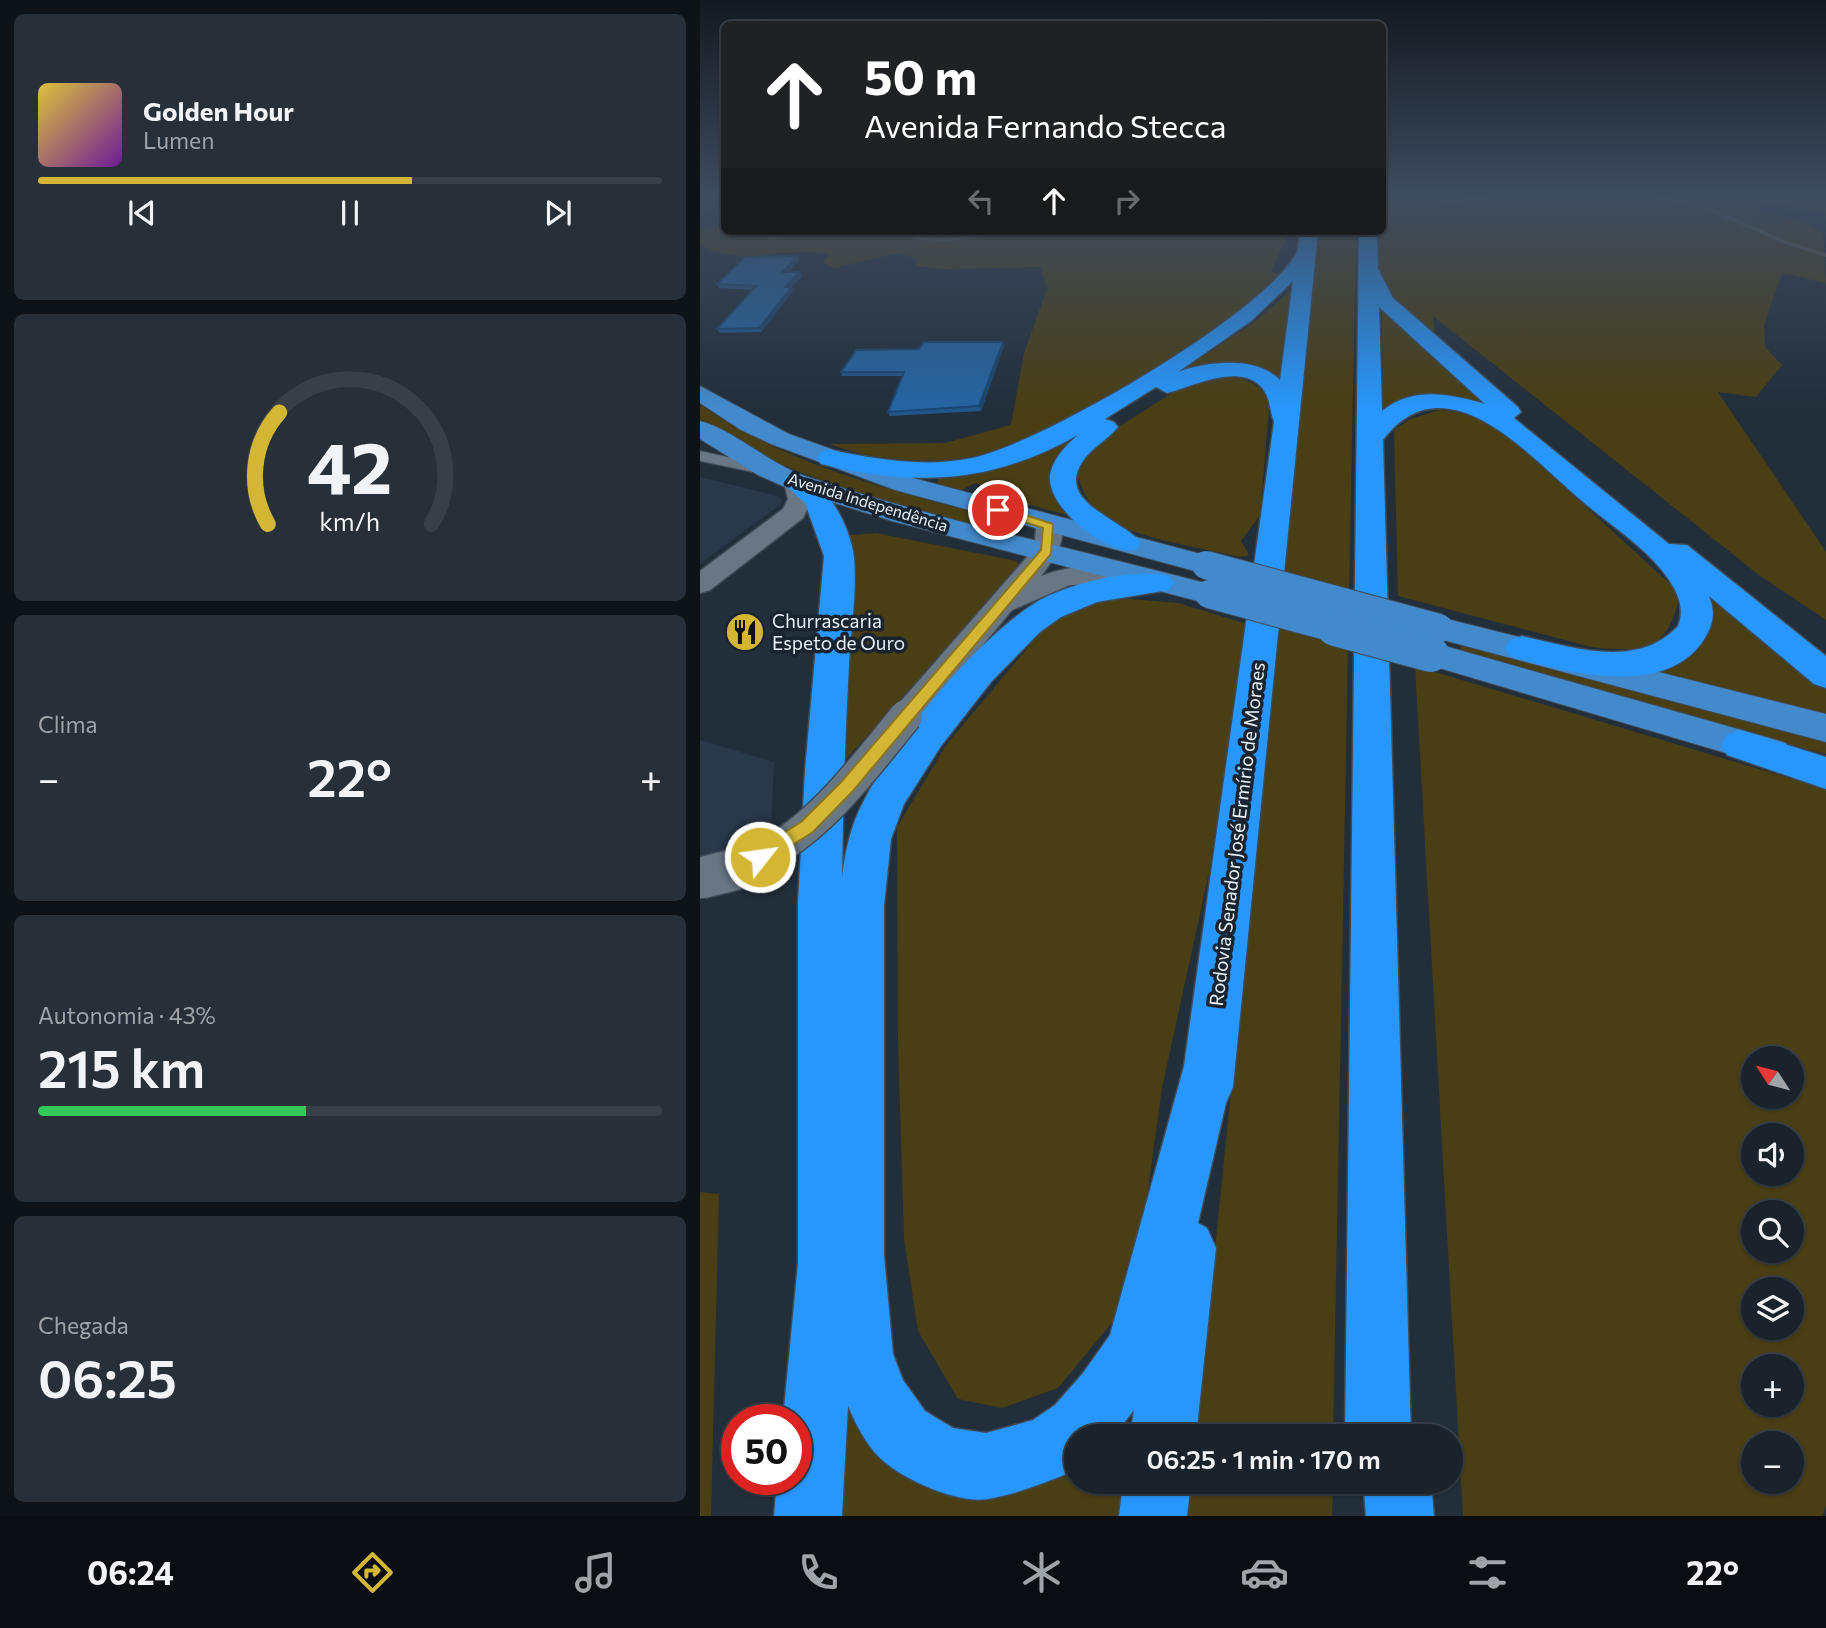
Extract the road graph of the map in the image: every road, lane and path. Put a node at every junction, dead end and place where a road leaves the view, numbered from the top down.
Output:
1 (1291, 268) edge
2 (1305, 268) edge
3 (1368, 268) edge
4 (1373, 268) edge
5 (700, 393) edge
6 (1286, 422) junction
7 (700, 428) edge
8 (1369, 441) junction
9 (700, 456) edge
10 (798, 470) junction
11 (1046, 537) junction
12 (1126, 543) junction
13 (700, 584) edge
14 (1194, 584) junction
15 (992, 617) junction
16 (1435, 641) junction
17 (1522, 648) junction
18 (1826, 675) edge
19 (1826, 727) edge
20 (1741, 745) junction
21 (1826, 767) edge
22 (1826, 773) edge
23 (700, 877) edge
24 (1210, 1064) junction
25 (1378, 1254) junction
26 (1165, 1424) edge
27 (1378, 1424) edge
28 (1392, 1424) edge
29 (1156, 1494) edge
30 (1378, 1494) edge
31 (1398, 1494) edge
32 (808, 1516) edge
33 (1153, 1516) edge
34 (1378, 1516) edge
35 (1400, 1516) edge

1 - 10 highway
2 - 6 highway, Rodovia Senador José Ermírio de Moraes
3 - 8 highway
4 - 18 highway
5 - 10 main road, Avenida Independência
6 - 12 highway
6 - 24 highway, Rodovia Senador José Ermírio de Moraes
7 - 10 main road, Avenida Independência
8 - 17 highway
8 - 25 highway
9 - 10 street
10 - 11 main road, Avenida Independência
10 - 11 main road, Avenida Independência
10 - 13 main road
10 - 32 highway
11 - 12 main road, Avenida Independência
11 - 14 main road, Avenida Independência
11 - 15 main road
12 - 14 main road, Avenida Independência
14 - 15 main road
14 - 16 main road, bridge
14 - 24 highway
15 - 23 main road, bridge
16 - 17 main road
16 - 20 main road
17 - 19 main road
20 - 21 main road
20 - 22 highway
24 - 26 highway, Rodovia Senador José Ermírio de Moraes
25 - 27 highway
25 - 28 highway
29 - 33 highway
30 - 34 highway
31 - 35 highway

